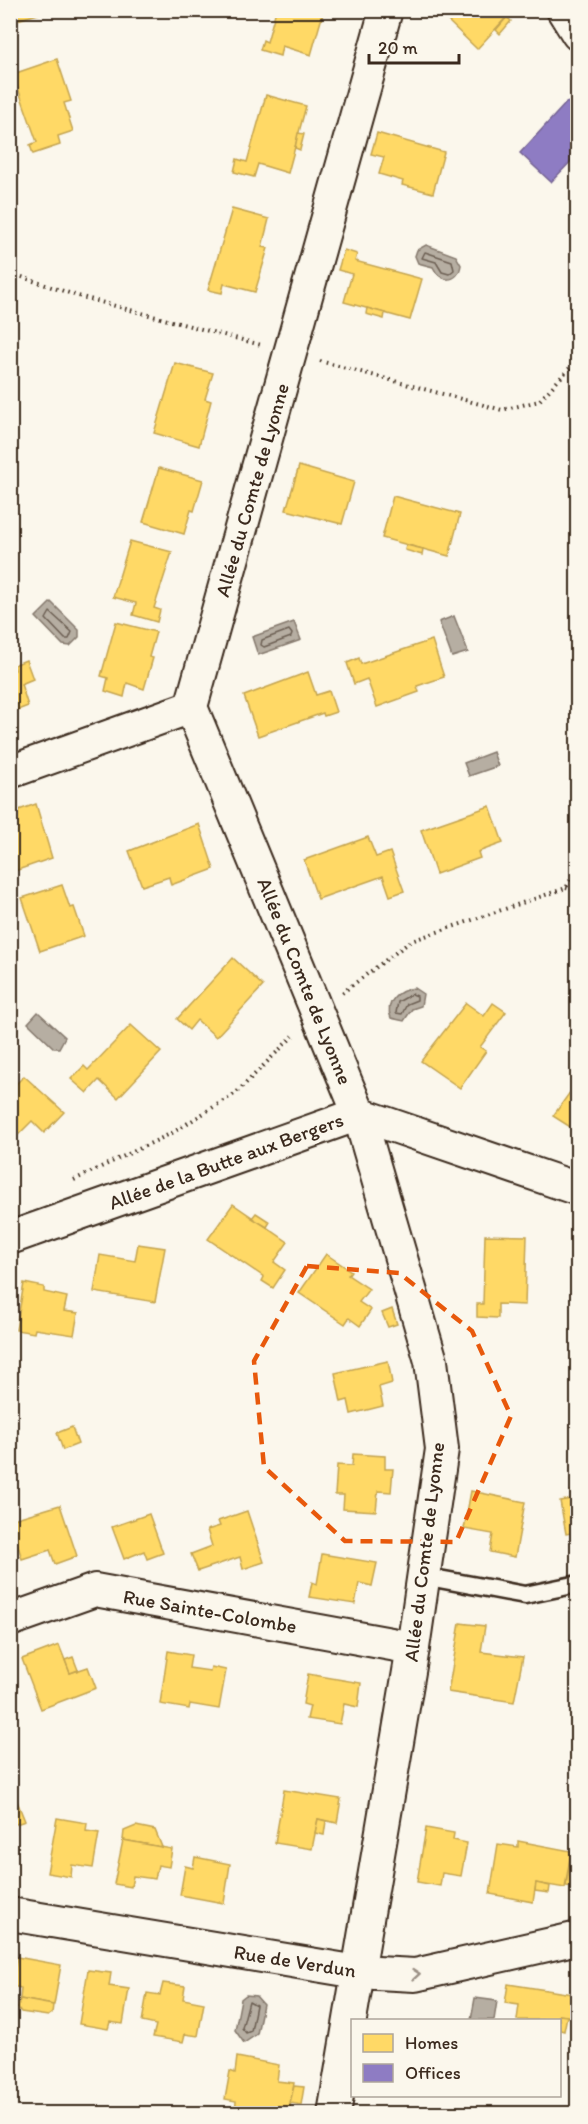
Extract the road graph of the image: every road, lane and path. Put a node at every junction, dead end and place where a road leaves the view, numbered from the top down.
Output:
1 (386, 10) edge
2 (563, 10) edge
3 (578, 34) edge
4 (191, 707) junction
5 (10, 772) edge
6 (566, 888) dead end
7 (578, 891) edge
8 (359, 1114) junction
9 (578, 1189) edge
10 (10, 1238) edge
11 (423, 1576) junction
12 (578, 1584) edge
13 (10, 1620) edge
14 (413, 1648) junction
15 (10, 1914) edge
16 (578, 1938) edge
17 (358, 1972) junction
18 (334, 2114) edge

1 - 4 street, Allée du Comte de Lyonne
2 - 3 street
4 - 5 street
4 - 8 street, Allée du Comte de Lyonne
6 - 7 path
8 - 9 street, Allée de la Butte aux Bergers
8 - 10 street, Allée de la Butte aux Bergers
8 - 11 street, Allée du Comte de Lyonne
11 - 12 lane
11 - 14 street, Allée du Comte de Lyonne
13 - 14 street, Rue Sainte-Colombe
14 - 17 street, Allée du Comte de Lyonne
15 - 17 street, Rue de Verdun
17 -> 16 street, Rue de Verdun
17 - 18 street, Allée du Comte de Lyonne

